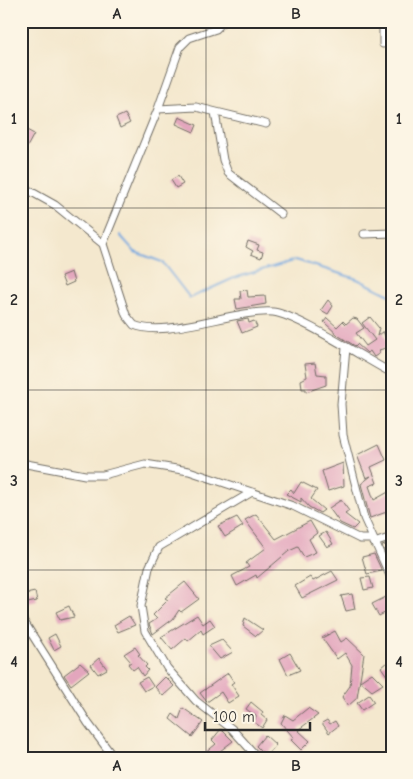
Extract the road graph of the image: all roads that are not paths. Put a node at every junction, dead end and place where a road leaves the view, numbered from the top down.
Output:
1 (224, 21) edge
2 (383, 21) edge
3 (383, 44) dead end
4 (158, 108) junction
5 (215, 112) junction
6 (266, 124) dead end
7 (21, 186) edge
8 (281, 214) dead end
9 (392, 233) edge
10 (364, 234) dead end
11 (103, 244) junction
12 (346, 348) junction
13 (392, 373) edge
14 (21, 463) edge
15 (252, 492) junction
16 (392, 537) edge
17 (373, 541) junction
18 (392, 580) edge
19 (21, 617) edge
20 (114, 758) edge
21 (258, 758) edge

1 - 4 street
2 - 3 street
4 - 5 street
4 - 11 street
5 - 6 street
5 - 8 street
7 - 11 street
9 - 10 street
11 - 12 street
12 - 13 street
12 - 17 street
14 - 15 street
15 - 17 street
15 - 21 street
16 - 17 street
17 - 18 street
19 - 20 street

